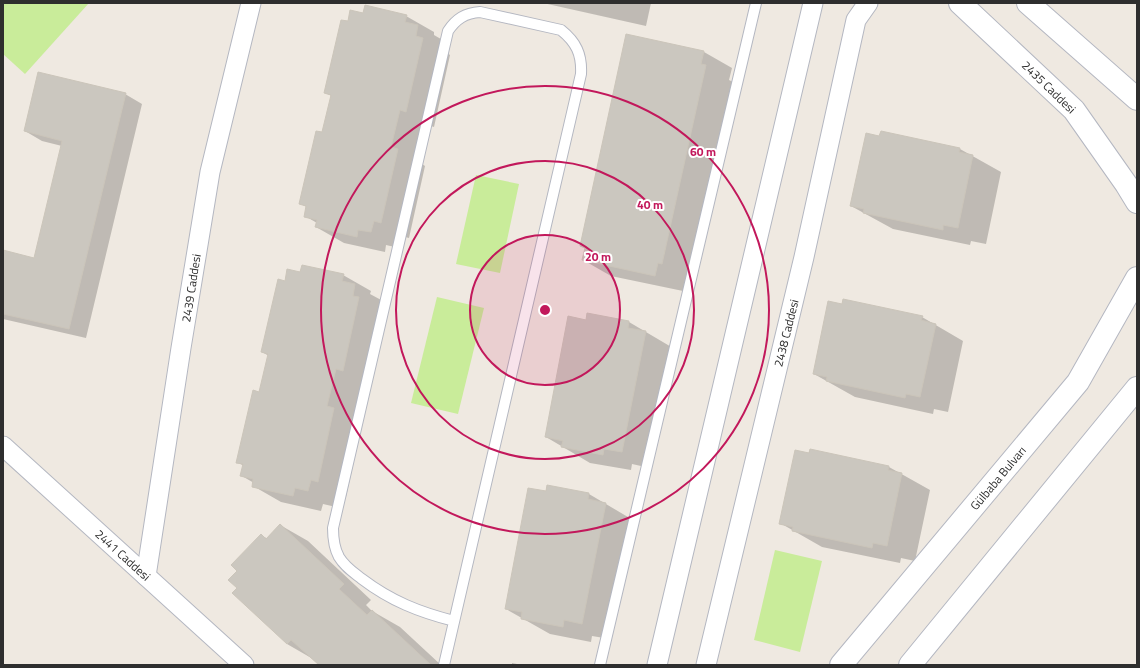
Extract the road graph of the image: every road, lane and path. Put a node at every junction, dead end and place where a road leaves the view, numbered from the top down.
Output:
1 (251, 3) edge
2 (756, 3) edge
3 (813, 3) edge
4 (868, 3) edge
5 (960, 3) edge
6 (1028, 3) edge
7 (1137, 99) edge
8 (1137, 202) edge
9 (1137, 278) edge
10 (1137, 388) edge
11 (3, 446) edge
12 (146, 576) junction
13 (454, 621) junction
14 (244, 665) edge
15 (444, 665) edge
16 (600, 665) edge
17 (657, 665) edge
18 (706, 665) edge
19 (841, 665) edge
20 (910, 665) edge

1 - 12 street, 2439 Caddesi
2 - 16 lane
3 - 17 street
4 - 18 street, 2438 Caddesi
5 - 8 street, 2435 Caddesi
6 - 7 street
9 - 19 street, Gülbaba Bulvarı
10 - 20 street
11 - 12 street, 2441 Caddesi
12 - 14 street, 2441 Caddesi
13 - 13 lane
13 - 15 lane

